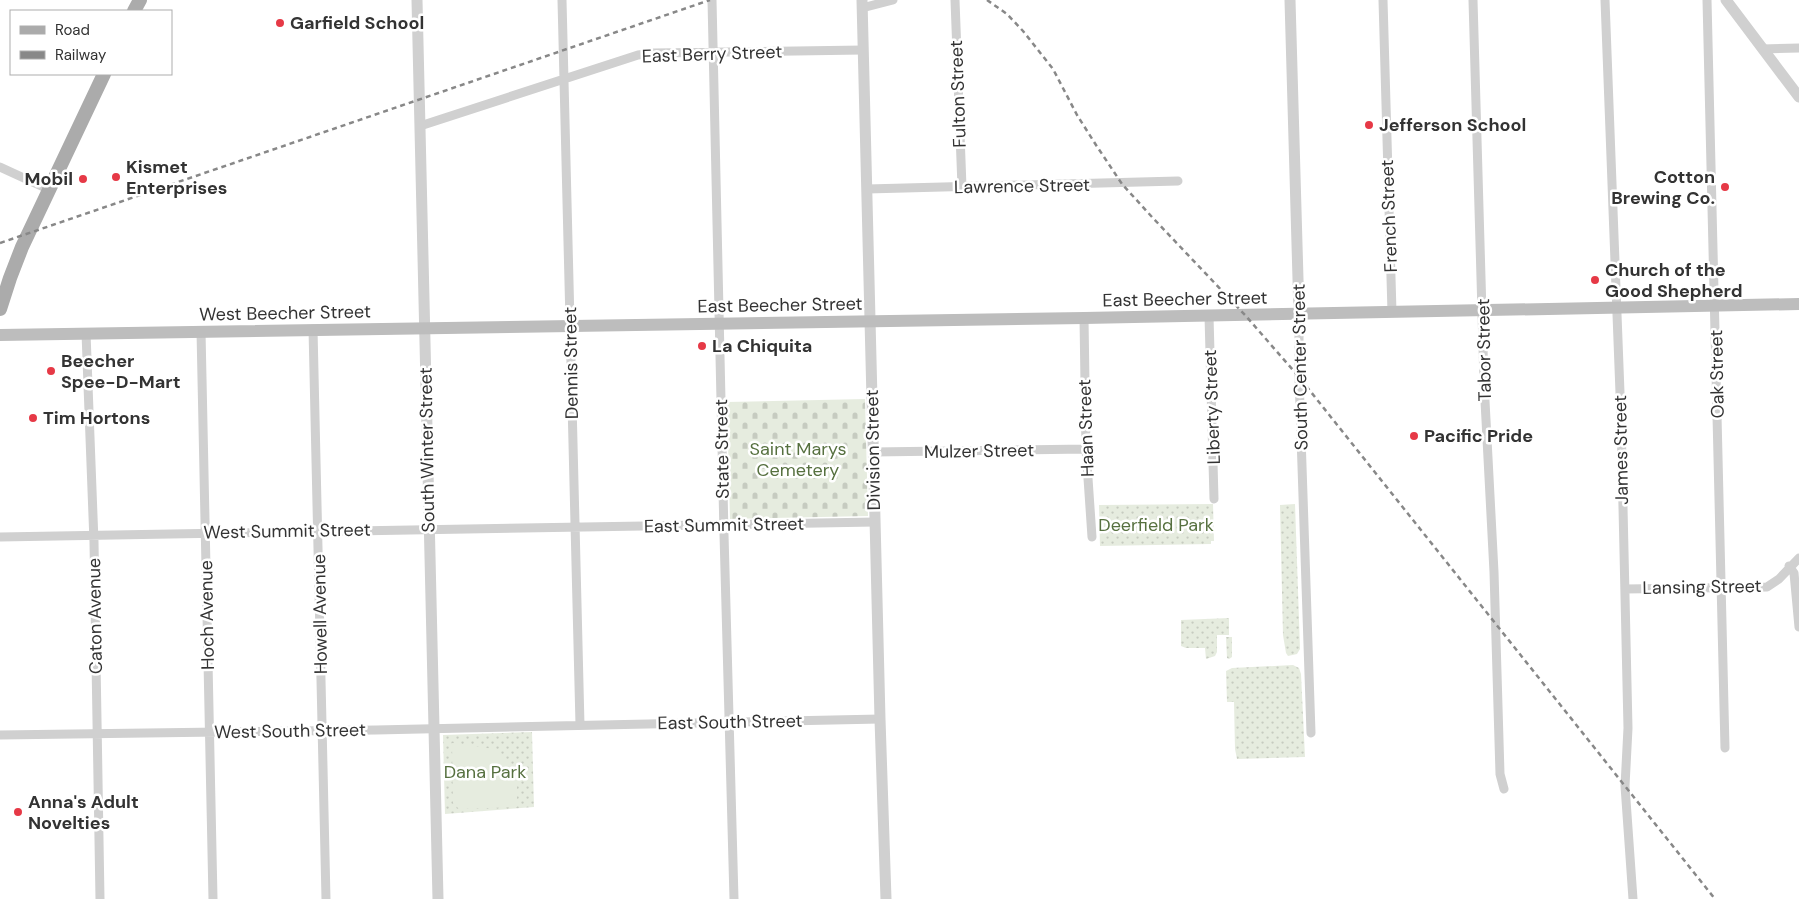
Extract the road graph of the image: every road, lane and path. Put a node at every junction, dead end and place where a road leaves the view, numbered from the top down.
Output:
1 (417, 0) edge
2 (562, 0) edge
3 (712, 0) edge
4 (893, 0) edge
5 (955, 0) edge
6 (1290, 0) edge
7 (1383, 0) edge
8 (1472, 0) edge
9 (1605, 0) edge
10 (1708, 0) edge
11 (1726, 0) edge
12 (862, 4) edge
13 (1799, 48) edge
14 (1762, 49) junction
15 (863, 50) junction
16 (712, 53) junction
17 (104, 75) edge
18 (564, 78) junction
19 (1799, 97) edge
20 (420, 126) junction
21 (0, 167) edge
22 (1178, 181) dead end
23 (962, 187) junction
24 (50, 190) junction
25 (867, 190) junction
26 (1799, 304) edge
27 (1715, 306) junction
28 (1618, 308) junction
29 (0, 310) edge
30 (1483, 310) junction
31 (1392, 312) junction
32 (1299, 314) junction
33 (1209, 316) junction
34 (1084, 318) junction
35 (870, 322) junction
36 (719, 324) junction
37 (571, 326) junction
38 (424, 328) junction
39 (313, 329) junction
40 (201, 331) junction
41 (86, 333) junction
42 (0, 335) edge
43 (1086, 449) junction
44 (873, 452) junction
45 (1214, 499) dead end
46 (875, 522) junction
47 (724, 526) junction
48 (574, 528) junction
49 (429, 529) junction
50 (318, 531) junction
51 (206, 533) junction
52 (93, 535) junction
53 (0, 536) edge
54 (1092, 537) dead end
55 (1799, 558) edge
56 (1789, 566) junction
57 (1722, 588) junction
58 (1625, 589) junction
59 (1799, 628) edge
60 (880, 719) junction
61 (729, 722) junction
62 (580, 725) junction
63 (433, 728) junction
64 (322, 731) junction
65 (210, 733) junction
66 (1311, 733) dead end
67 (97, 734) junction
68 (0, 735) edge
69 (1725, 748) dead end
70 (1504, 790) dead end
71 (100, 899) edge
72 (213, 899) edge
73 (326, 899) edge
74 (438, 899) edge
75 (734, 899) edge
76 (886, 899) edge
77 (1633, 899) edge

1 - 20 street, South Winter Street
2 - 18 street, Dennis Street
3 - 16 street, State Street
4 - 12 street
5 - 23 street, Fulton Street
6 - 32 street, South Center Street
7 - 31 street, French Street
8 - 30 street, Tabor Street
9 - 28 street, James Street
10 - 27 street, Oak Street
11 - 14 street
12 - 15 street, Division Street
13 - 14 street
14 - 19 street
15 - 16 street, East Berry Street
15 - 25 street, Division Street
16 - 18 street, East Berry Street
16 - 36 street, State Street
17 - 24 main road
18 - 20 street, East Berry Street
18 - 37 street, Dennis Street
20 - 38 street, South Winter Street
21 - 24 street
22 - 23 street, Lawrence Street
23 - 25 street, Lawrence Street
24 - 29 main road
25 - 35 street, Division Street
26 - 27 main road, East Beecher Street
27 - 28 main road, East Beecher Street
27 - 57 street, Oak Street
28 - 30 main road, East Beecher Street
28 - 58 street, James Street
30 - 31 main road, East Beecher Street
30 - 70 street, Tabor Street
31 - 32 main road, East Beecher Street
32 - 33 main road, East Beecher Street
32 - 66 street, South Center Street
33 - 34 main road, East Beecher Street
33 - 45 street, Liberty Street
34 - 35 main road, East Beecher Street
34 - 43 street, Haan Street
35 - 36 main road, East Beecher Street
35 - 44 street, Division Street
36 - 37 main road, East Beecher Street
36 - 47 street, State Street
37 - 38 main road, West Beecher Street
37 - 48 street, Dennis Street
38 - 39 main road, West Beecher Street
38 - 49 street, South Winter Street
39 - 40 main road, West Beecher Street
39 - 50 street, Howell Avenue
40 - 41 main road, West Beecher Street
40 - 51 street, Hoch Avenue
41 - 42 main road, West Beecher Street
41 - 52 street, Caton Avenue
43 - 44 street, Mulzer Street
43 - 54 street, Haan Street
44 - 46 street, Division Street
46 - 47 street, East Summit Street
46 - 60 street, Division Street
47 - 48 street, East Summit Street
47 - 61 street, State Street
48 - 49 street, West Summit Street
48 - 62 street, Dennis Street
49 - 50 street, West Summit Street
49 - 63 street, South Winter Street
50 - 51 street, West Summit Street
50 - 64 street, Howell Avenue
51 - 52 street, West Summit Street
51 - 65 street, Hoch Avenue
52 - 53 street, West Summit Street
52 - 67 street, Caton Avenue
55 - 56 street, Lansing Street
56 - 57 street, Lansing Street
56 - 59 street
57 - 58 street, Lansing Street
57 - 69 street, Oak Street
58 - 77 street, James Street
60 - 61 street, East South Street
60 - 76 street, Division Street
61 - 62 street, East South Street
61 - 75 street, State Street
62 - 63 street, West South Street
63 - 64 street, West South Street
63 - 74 street, South Winter Street
64 - 65 street, West South Street
64 - 73 street, Howell Avenue
65 - 67 street, West South Street
65 - 72 street, Hoch Avenue
67 - 68 street, West South Street
67 - 71 street, Caton Avenue

